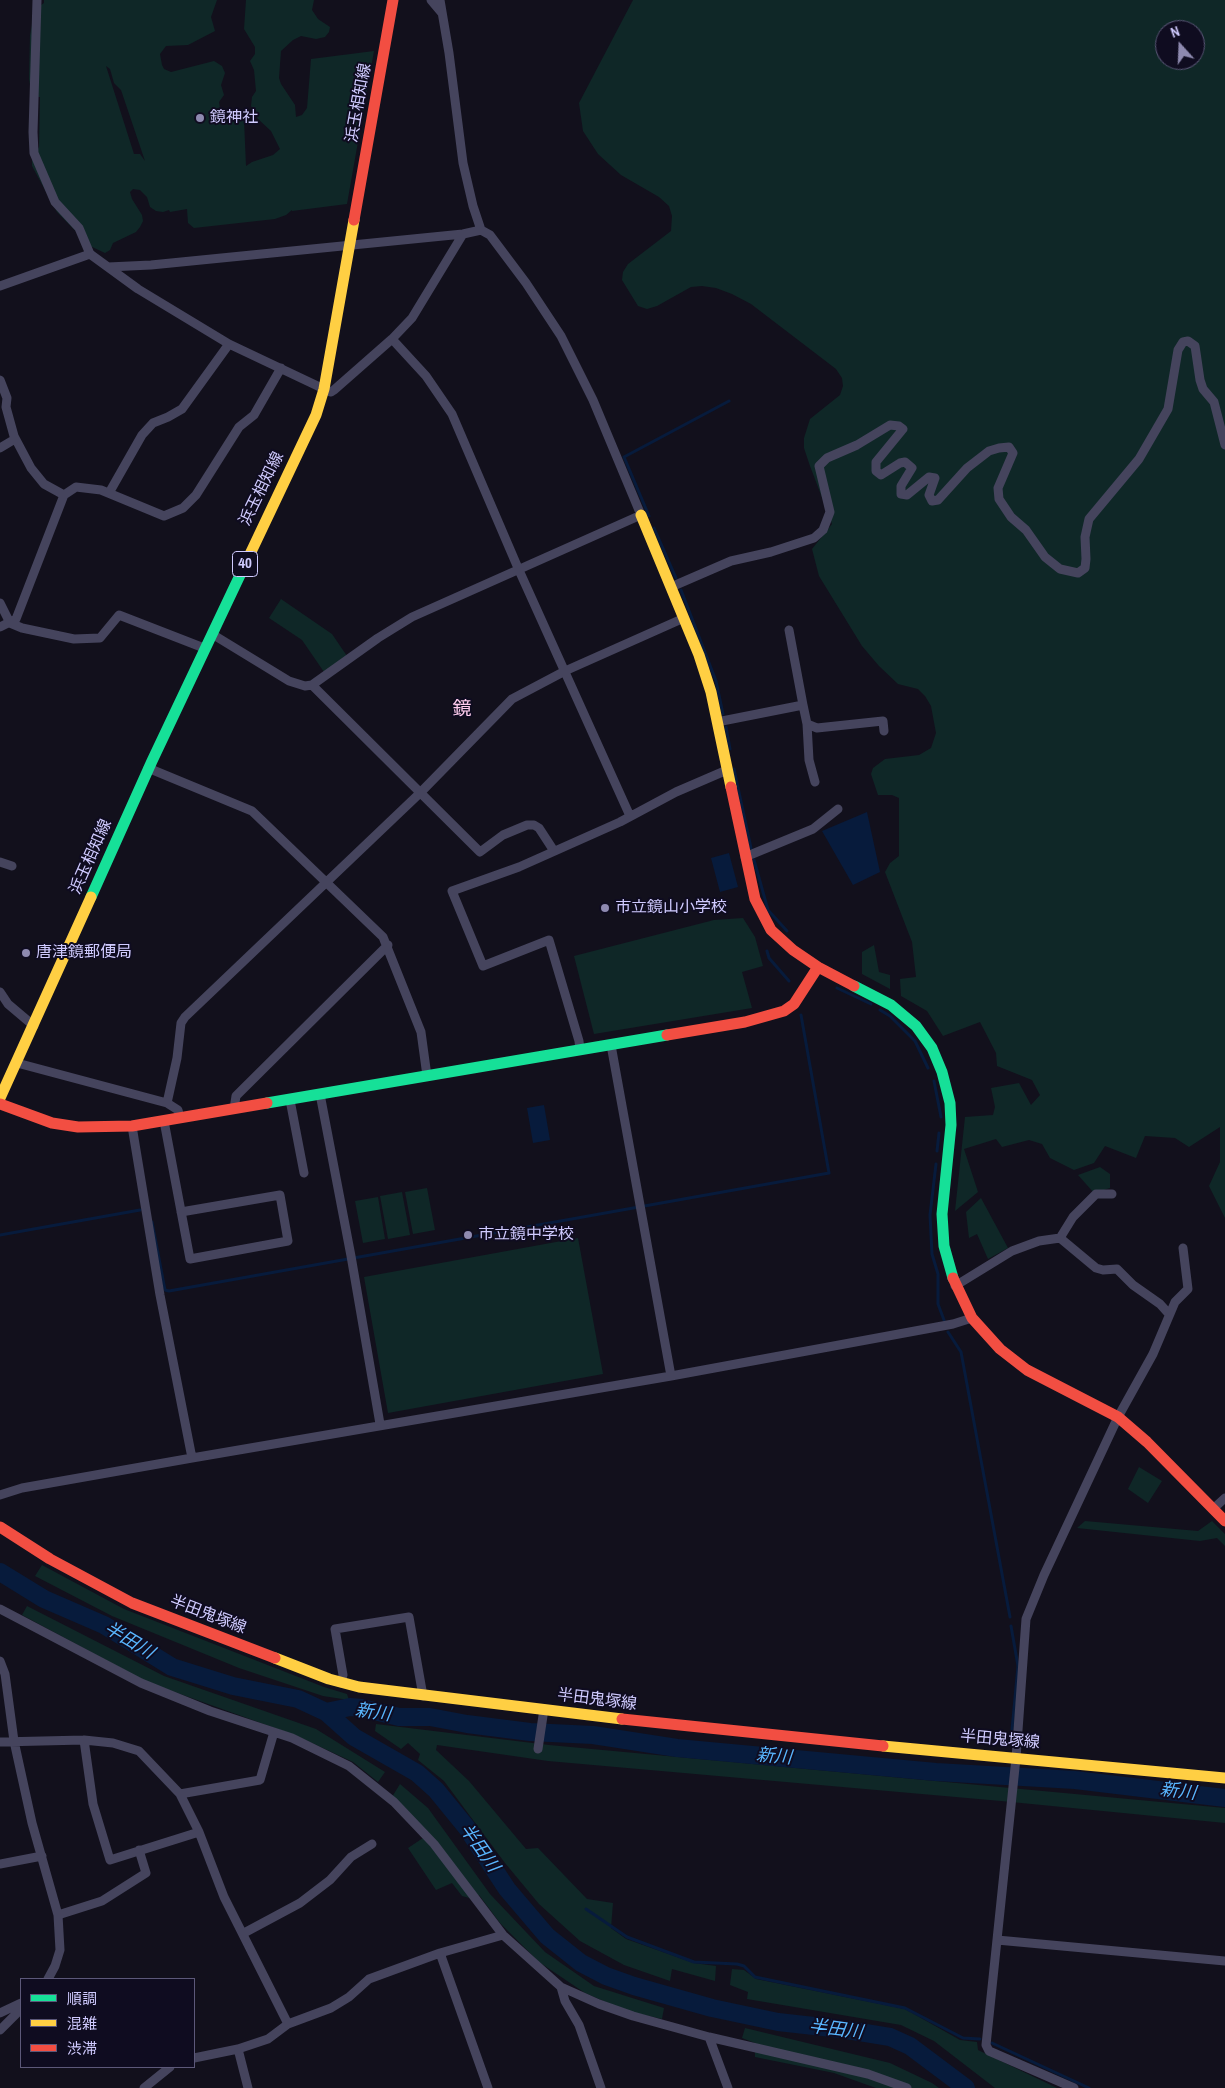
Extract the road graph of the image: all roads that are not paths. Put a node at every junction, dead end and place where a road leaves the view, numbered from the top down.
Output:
1 (37, 0) edge
2 (393, 0) edge
3 (431, 0) edge
4 (440, 0) edge
5 (442, 13) junction
6 (481, 230) junction
7 (463, 234) junction
8 (351, 245) junction
9 (90, 254) junction
10 (108, 267) junction
11 (0, 286) edge
12 (392, 339) junction
13 (229, 344) junction
14 (281, 368) junction
15 (0, 380) edge
16 (324, 389) junction
17 (15, 439) junction
18 (1225, 445) edge
19 (0, 448) edge
20 (108, 492) junction
21 (64, 495) junction
22 (641, 515) junction
23 (518, 568) junction
24 (671, 587) junction
25 (0, 603) edge
26 (684, 618) junction
27 (10, 623) junction
28 (0, 627) edge
29 (789, 630) dead end
30 (212, 634) junction
31 (204, 648) junction
32 (564, 671) junction
33 (312, 685) junction
34 (803, 705) junction
35 (717, 722) junction
36 (806, 724) junction
37 (884, 731) dead end
38 (148, 768) junction
39 (727, 770) junction
40 (815, 782) dead end
41 (420, 793) junction
42 (838, 808) dead end
43 (630, 816) junction
44 (554, 851) junction
45 (746, 858) junction
46 (0, 862) edge
47 (12, 866) dead end
48 (327, 882) junction
49 (388, 945) junction
50 (818, 967) junction
51 (0, 992) edge
52 (34, 1026) junction
53 (611, 1045) junction
54 (580, 1050) junction
55 (17, 1063) junction
56 (427, 1076) junction
57 (320, 1094) junction
58 (0, 1098) edge
59 (290, 1100) junction
60 (167, 1103) junction
61 (0, 1104) edge
62 (234, 1109) junction
63 (180, 1118) junction
64 (164, 1121) junction
65 (132, 1126) junction
66 (304, 1174) dead end
67 (1112, 1194) dead end
68 (182, 1212) junction
69 (1060, 1238) junction
70 (1183, 1248) dead end
71 (956, 1286) junction
72 (1169, 1314) junction
73 (972, 1318) junction
74 (670, 1376) junction
75 (1118, 1417) junction
76 (380, 1424) junction
77 (192, 1458) junction
78 (0, 1495) edge
79 (1225, 1498) edge
80 (1213, 1509) junction
81 (1225, 1521) edge
82 (0, 1526) edge
83 (0, 1609) edge
84 (0, 1661) edge
85 (341, 1683) junction
86 (423, 1696) junction
87 (543, 1713) junction
88 (274, 1732) junction
89 (84, 1740) junction
90 (0, 1742) edge
91 (14, 1742) junction
92 (538, 1749) dead end
93 (1016, 1760) junction
94 (1225, 1778) edge
95 (180, 1794) junction
96 (199, 1832) junction
97 (372, 1844) dead end
98 (139, 1850) junction
99 (42, 1856) junction
100 (0, 1864) edge
101 (58, 1915) junction
102 (244, 1933) junction
103 (503, 1935) junction
104 (997, 1940) junction
105 (440, 1953) junction
106 (1225, 1961) edge
107 (49, 1978) edge
108 (561, 1987) junction
109 (20, 2003) edge
110 (20, 2010) edge
111 (0, 2013) edge
112 (288, 2024) junction
113 (0, 2030) edge
114 (709, 2036) junction
115 (238, 2049) junction
116 (195, 2058) edge
117 (169, 2068) edge
118 (144, 2088) edge
119 (248, 2088) edge
120 (488, 2088) edge
121 (601, 2088) edge
122 (728, 2088) edge
123 (907, 2088) edge
124 (1074, 2088) edge

1 - 9 street
2 - 8 main road, 浜玉相知線 / 40
3 - 5 street
4 - 5 street
5 - 6 street
6 - 7 street
6 - 22 street
7 - 8 street
7 - 12 street
8 - 10 street
8 - 16 main road, 浜玉相知線 / 40
9 - 10 street
9 - 11 street
10 - 13 street
12 - 16 street
12 - 23 street
13 - 14 street
13 - 20 street
14 - 16 street
14 - 20 street
15 - 17 street
16 - 30 main road, 浜玉相知線 / 40
17 - 19 street
17 - 21 street
18 - 24 street
20 - 21 street
21 - 27 street
22 - 23 street
22 - 24 main road
23 - 32 street
23 - 33 street
24 - 26 main road
25 - 27 street
26 - 32 street
26 - 35 main road
27 - 28 street
27 - 31 street
29 - 34 street
30 - 31 main road, 浜玉相知線 / 40
30 - 33 street
31 - 38 main road, 浜玉相知線 / 40
32 - 41 street
32 - 43 street
33 - 41 street
34 - 35 street
34 - 36 street
35 - 39 main road
36 - 37 street
36 - 40 street
38 - 48 street
38 - 52 main road, 浜玉相知線 / 40
39 - 43 street
39 - 45 main road
41 - 44 street
41 - 48 street
42 - 45 street
43 - 44 street
44 - 54 street
45 - 50 main road
46 - 47 street
48 - 49 street
48 - 60 street
49 - 56 street
49 - 62 street
50 - 53 main road
50 - 71 main road
51 - 52 street
52 - 55 main road, 浜玉相知線 / 40
53 - 54 main road
53 - 74 street
54 - 56 main road
55 - 58 main road, 浜玉相知線 / 40
55 - 60 street
56 - 57 main road
57 - 59 main road
57 - 76 street
59 - 62 main road
59 - 66 street
60 - 63 street
61 - 65 main road
62 - 63 main road
63 - 64 main road
64 - 65 main road
64 - 68 street
65 - 77 street
67 - 69 street
68 - 68 street
69 - 71 street
69 - 72 street
70 - 72 street
71 - 73 main road
72 - 75 street
73 - 74 street
73 - 75 main road
74 - 76 street
75 - 80 main road
75 - 93 street
76 - 77 street
77 - 78 street
79 - 80 street
80 - 81 main road
82 - 85 main road, 半田鬼塚線
83 - 88 street
84 - 91 street
85 - 86 main road, 半田鬼塚線
85 - 86 street
86 - 87 main road, 半田鬼塚線
87 - 92 street
87 - 93 main road, 半田鬼塚線
88 - 95 street
88 - 103 street
89 - 91 street
89 - 95 street
89 - 98 street
90 - 91 street
91 - 99 street
93 - 94 main road, 半田鬼塚線
93 - 104 street
95 - 96 street
96 - 98 street
96 - 102 street
97 - 102 street
98 - 101 street
99 - 100 street
99 - 101 street
101 - 107 street
102 - 112 street
103 - 105 street
103 - 108 street
104 - 106 street
104 - 124 street
105 - 112 street
105 - 120 street
108 - 114 street
108 - 121 street
109 - 111 street
110 - 113 street
112 - 115 street
114 - 122 street
114 - 123 street
115 - 116 street
115 - 119 street
117 - 118 street

